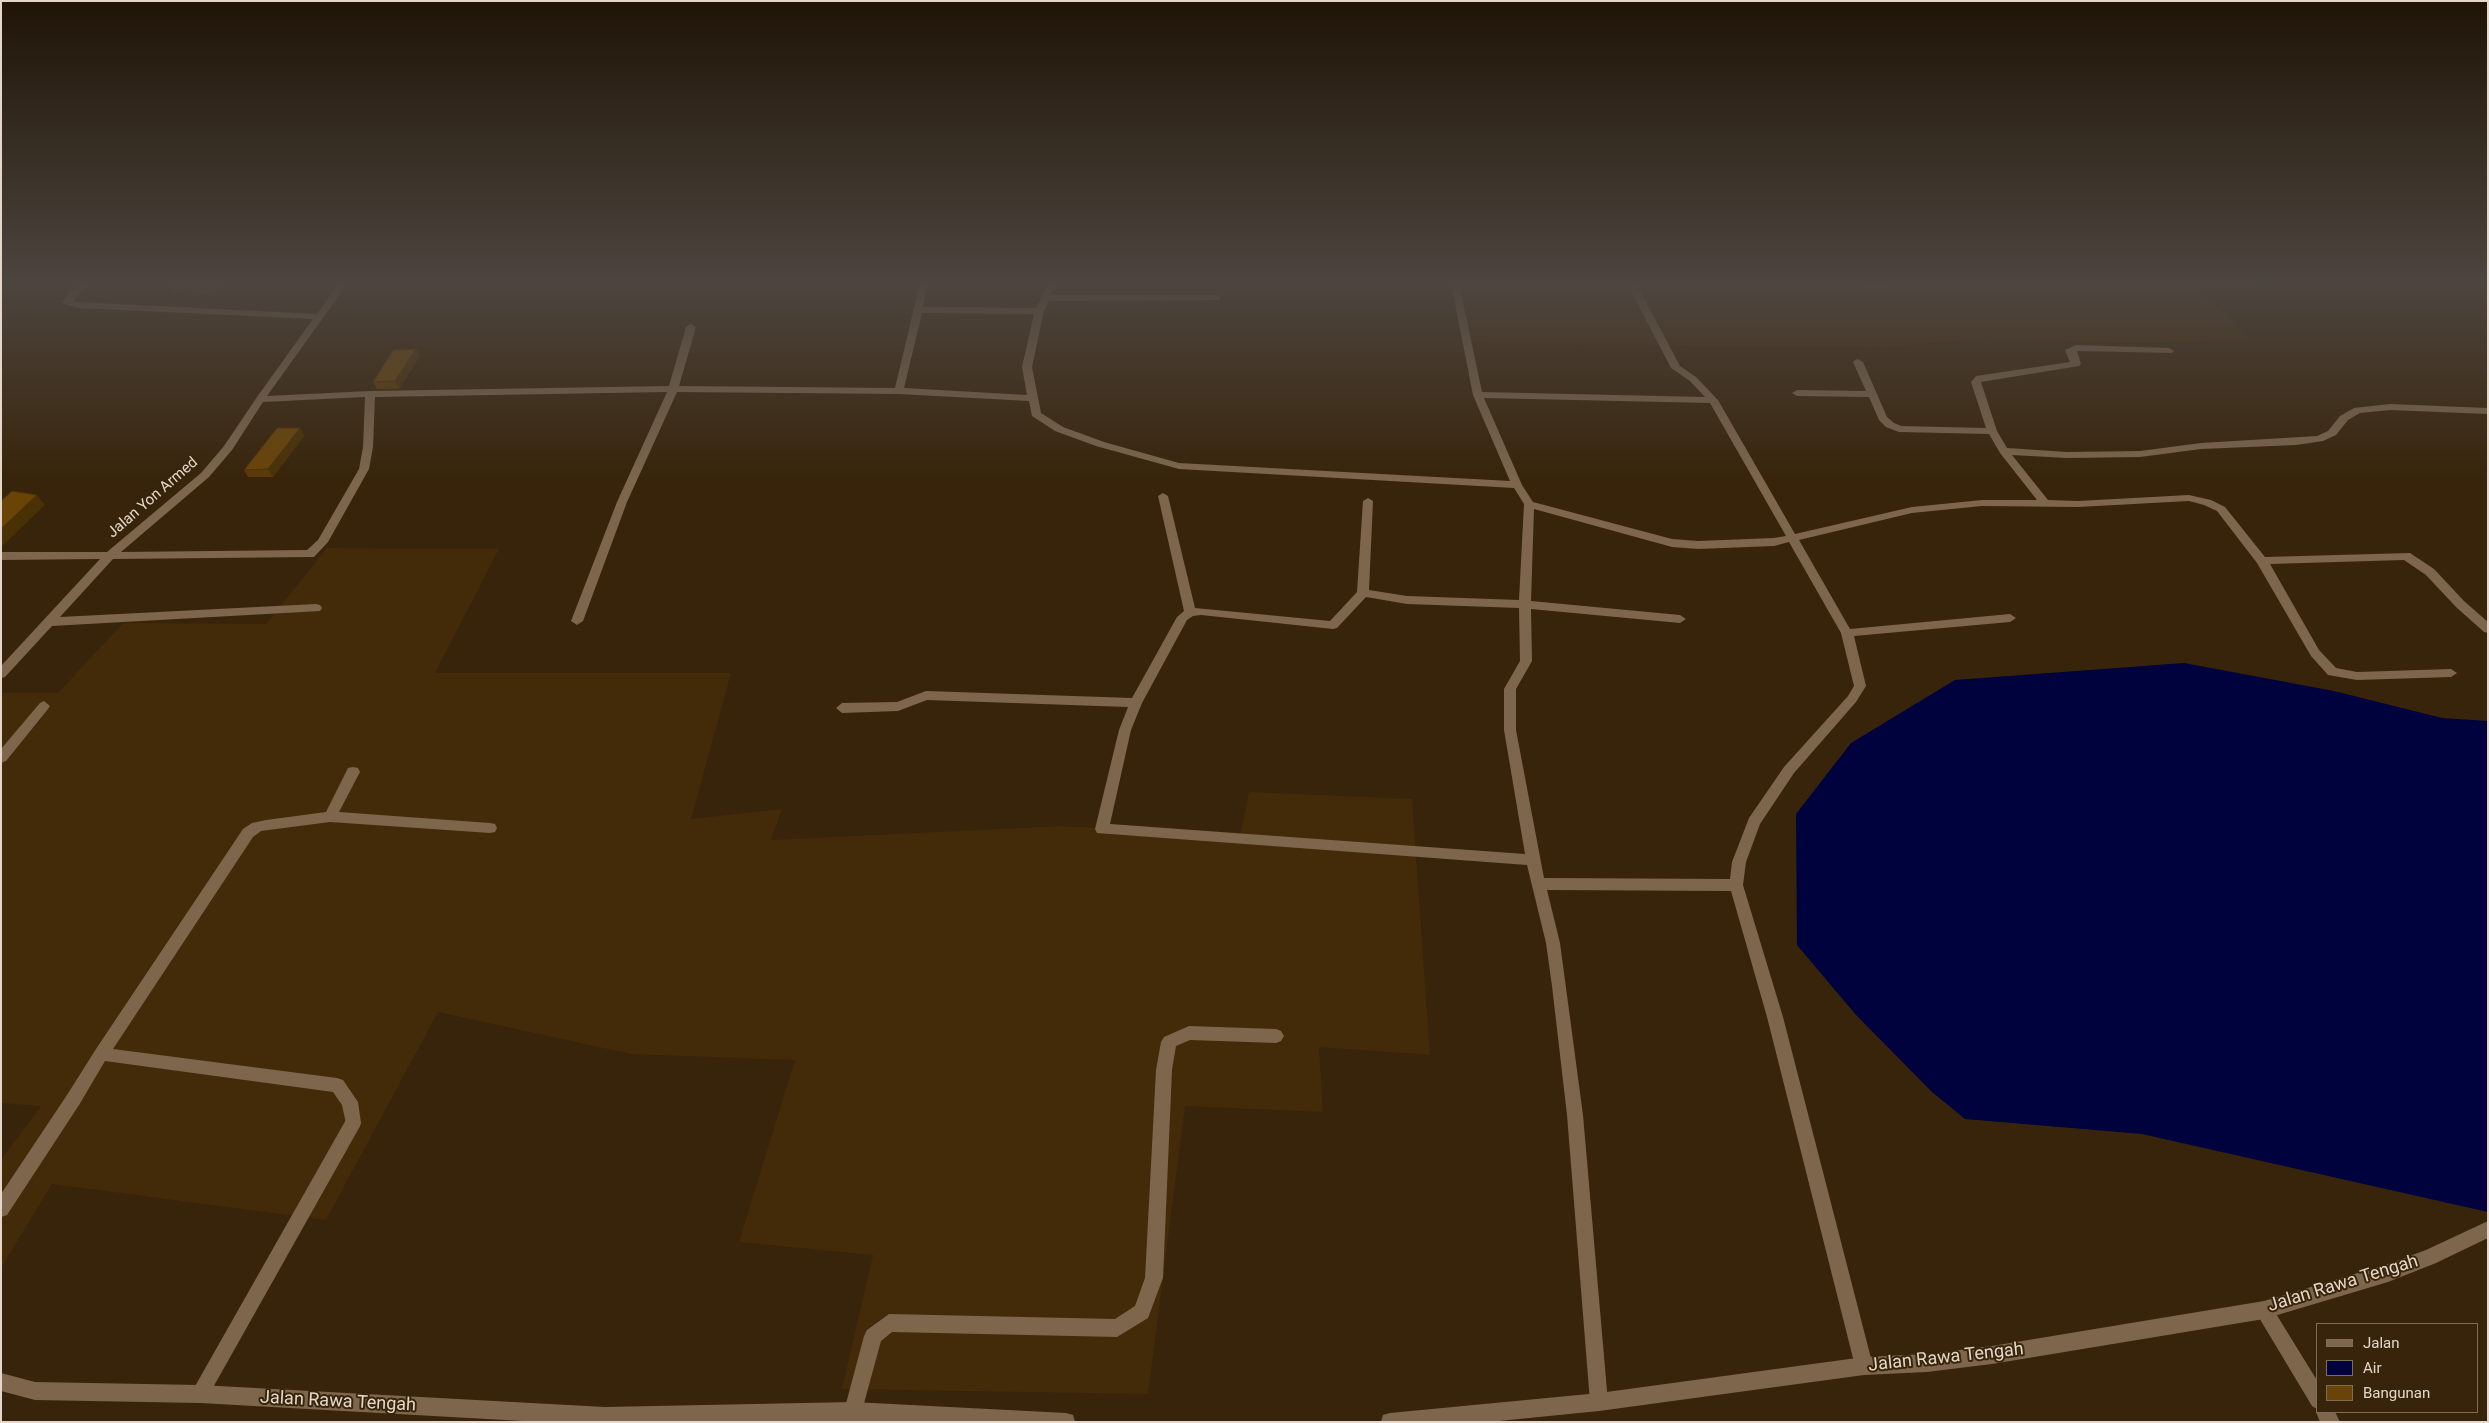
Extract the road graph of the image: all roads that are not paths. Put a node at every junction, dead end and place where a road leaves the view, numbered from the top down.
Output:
1 (296, 349) edge
2 (684, 349) edge
3 (908, 349) edge
4 (1031, 349) edge
5 (1469, 349) edge
6 (1666, 349) edge
7 (2072, 349) edge
8 (2109, 349) edge
9 (2170, 352) dead end
10 (1858, 362) dead end
11 (673, 389) junction
12 (898, 391) junction
13 (1797, 393) dead end
14 (370, 394) junction
15 (1872, 394) junction
16 (1478, 395) junction
17 (1033, 398) junction
18 (260, 399) junction
19 (1713, 400) junction
20 (2488, 411) edge
21 (1992, 431) junction
22 (2004, 451) junction
23 (1517, 485) junction
24 (1163, 496) dead end
25 (1368, 501) dead end
26 (2045, 503) junction
27 (1529, 504) junction
28 (1791, 539) junction
29 (110, 555) junction
30 (1, 556) edge
31 (2262, 560) junction
32 (1363, 593) junction
33 (1525, 604) junction
34 (316, 608) dead end
35 (1190, 612) junction
36 (2010, 618) dead end
37 (1680, 619) dead end
38 (577, 621) dead end
39 (49, 622) junction
40 (2488, 629) edge
41 (1847, 633) junction
42 (8, 660) edge
43 (2451, 673) dead end
44 (1, 674) edge
45 (1136, 703) junction
46 (44, 706) dead end
47 (842, 708) dead end
48 (1, 758) edge
49 (353, 772) dead end
50 (330, 817) junction
51 (490, 828) dead end
52 (1533, 860) junction
53 (1539, 884) junction
54 (1736, 885) junction
55 (1276, 1036) dead end
56 (101, 1054) junction
57 (1, 1209) edge
58 (2488, 1229) edge
59 (2264, 1310) junction
60 (1864, 1366) junction
61 (1, 1382) edge
62 (200, 1394) junction
63 (2316, 1397) edge
64 (1600, 1402) junction
65 (853, 1411) junction
66 (1516, 1416) edge
67 (1066, 1422) edge
68 (1390, 1422) edge

1 - 18 street, Jalan Yon Armed
2 - 11 street
3 - 12 street
4 - 17 street
5 - 16 street
6 - 19 street
7 - 21 street
8 - 9 street
10 - 15 street
11 - 12 street
11 - 14 street
11 - 38 street
12 - 17 street
13 - 15 street
14 - 18 street
14 - 29 street
15 - 21 street
16 - 19 street
16 - 23 street
17 - 23 street
18 - 29 street, Jalan Yon Armed
19 - 28 street
20 - 22 street
21 - 22 street
22 - 26 street
23 - 27 street
24 - 35 street
25 - 32 street
26 - 28 street
26 - 31 street
27 - 28 street
27 - 33 street
28 - 41 street
29 - 30 street
29 - 39 street, Jalan Yon Armed
31 - 40 street
31 - 43 street
32 - 33 street
32 - 35 street
33 - 37 street
33 - 52 street
34 - 39 street
35 - 45 street
36 - 41 street
39 - 42 street, Jalan Yon Armed
41 - 54 street
42 - 44 street, Jalan Yon Armed
45 - 47 street
45 - 52 street
46 - 48 street
49 - 50 street
50 - 51 street
50 - 56 street
52 - 53 street
53 - 54 street
53 - 64 street
54 - 60 street
55 - 65 street
56 - 57 street
56 - 62 street
58 - 59 street, Jalan Rawa Tengah
59 - 60 street, Jalan Rawa Tengah
59 - 63 street
60 - 64 street, Jalan Rawa Tengah
61 - 62 street, Jalan Rawa Tengah
62 - 65 street, Jalan Rawa Tengah
64 - 66 street, Jalan Rawa Tengah
65 - 67 street, Jalan Rawa Tengah
66 - 68 street, Jalan Rawa Tengah

